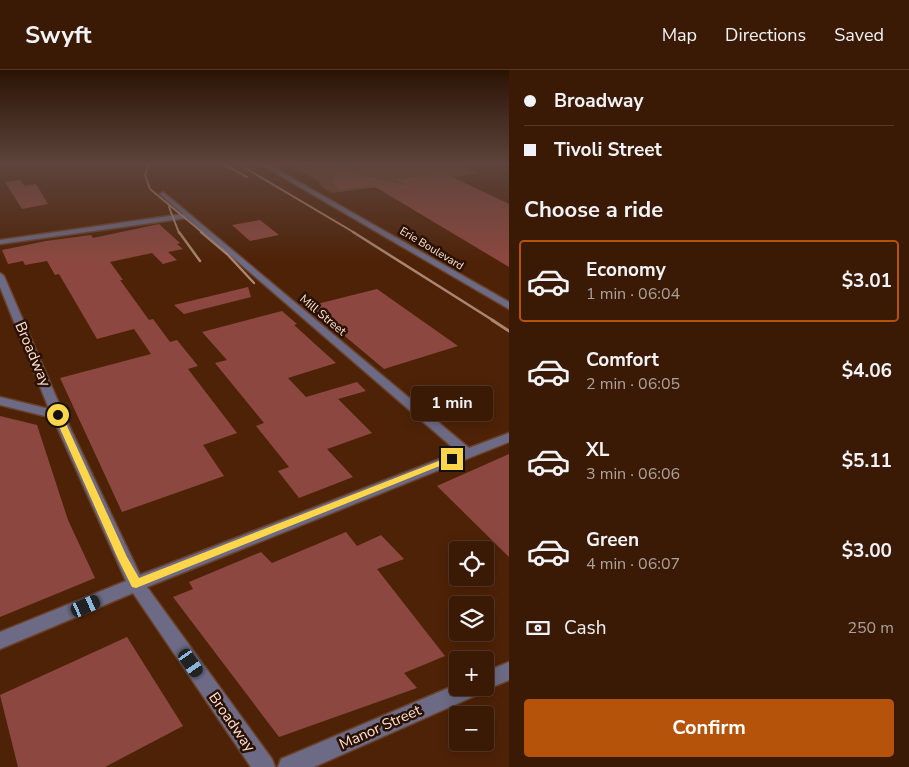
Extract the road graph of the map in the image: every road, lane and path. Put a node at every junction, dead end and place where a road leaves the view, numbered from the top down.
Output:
1 (167, 198) edge
2 (321, 198) edge
3 (187, 216) junction
4 (0, 242) edge
5 (0, 276) edge
6 (509, 306) edge
7 (0, 401) edge
8 (58, 415) junction
9 (509, 437) edge
10 (467, 453) junction
11 (136, 584) junction
12 (0, 641) edge
13 (509, 671) edge
14 (494, 677) edge
15 (452, 696) edge
16 (264, 767) edge
17 (289, 767) edge

1 - 3 street, Mill Street
2 - 6 street, Erie Boulevard
3 - 4 street
3 - 10 street, Mill Street
5 - 8 street, Broadway
7 - 8 street
8 - 11 street, Broadway
9 - 10 street
10 - 11 street
11 - 12 street
11 - 16 street, Broadway
13 - 14 street
15 - 17 street, Manor Street

